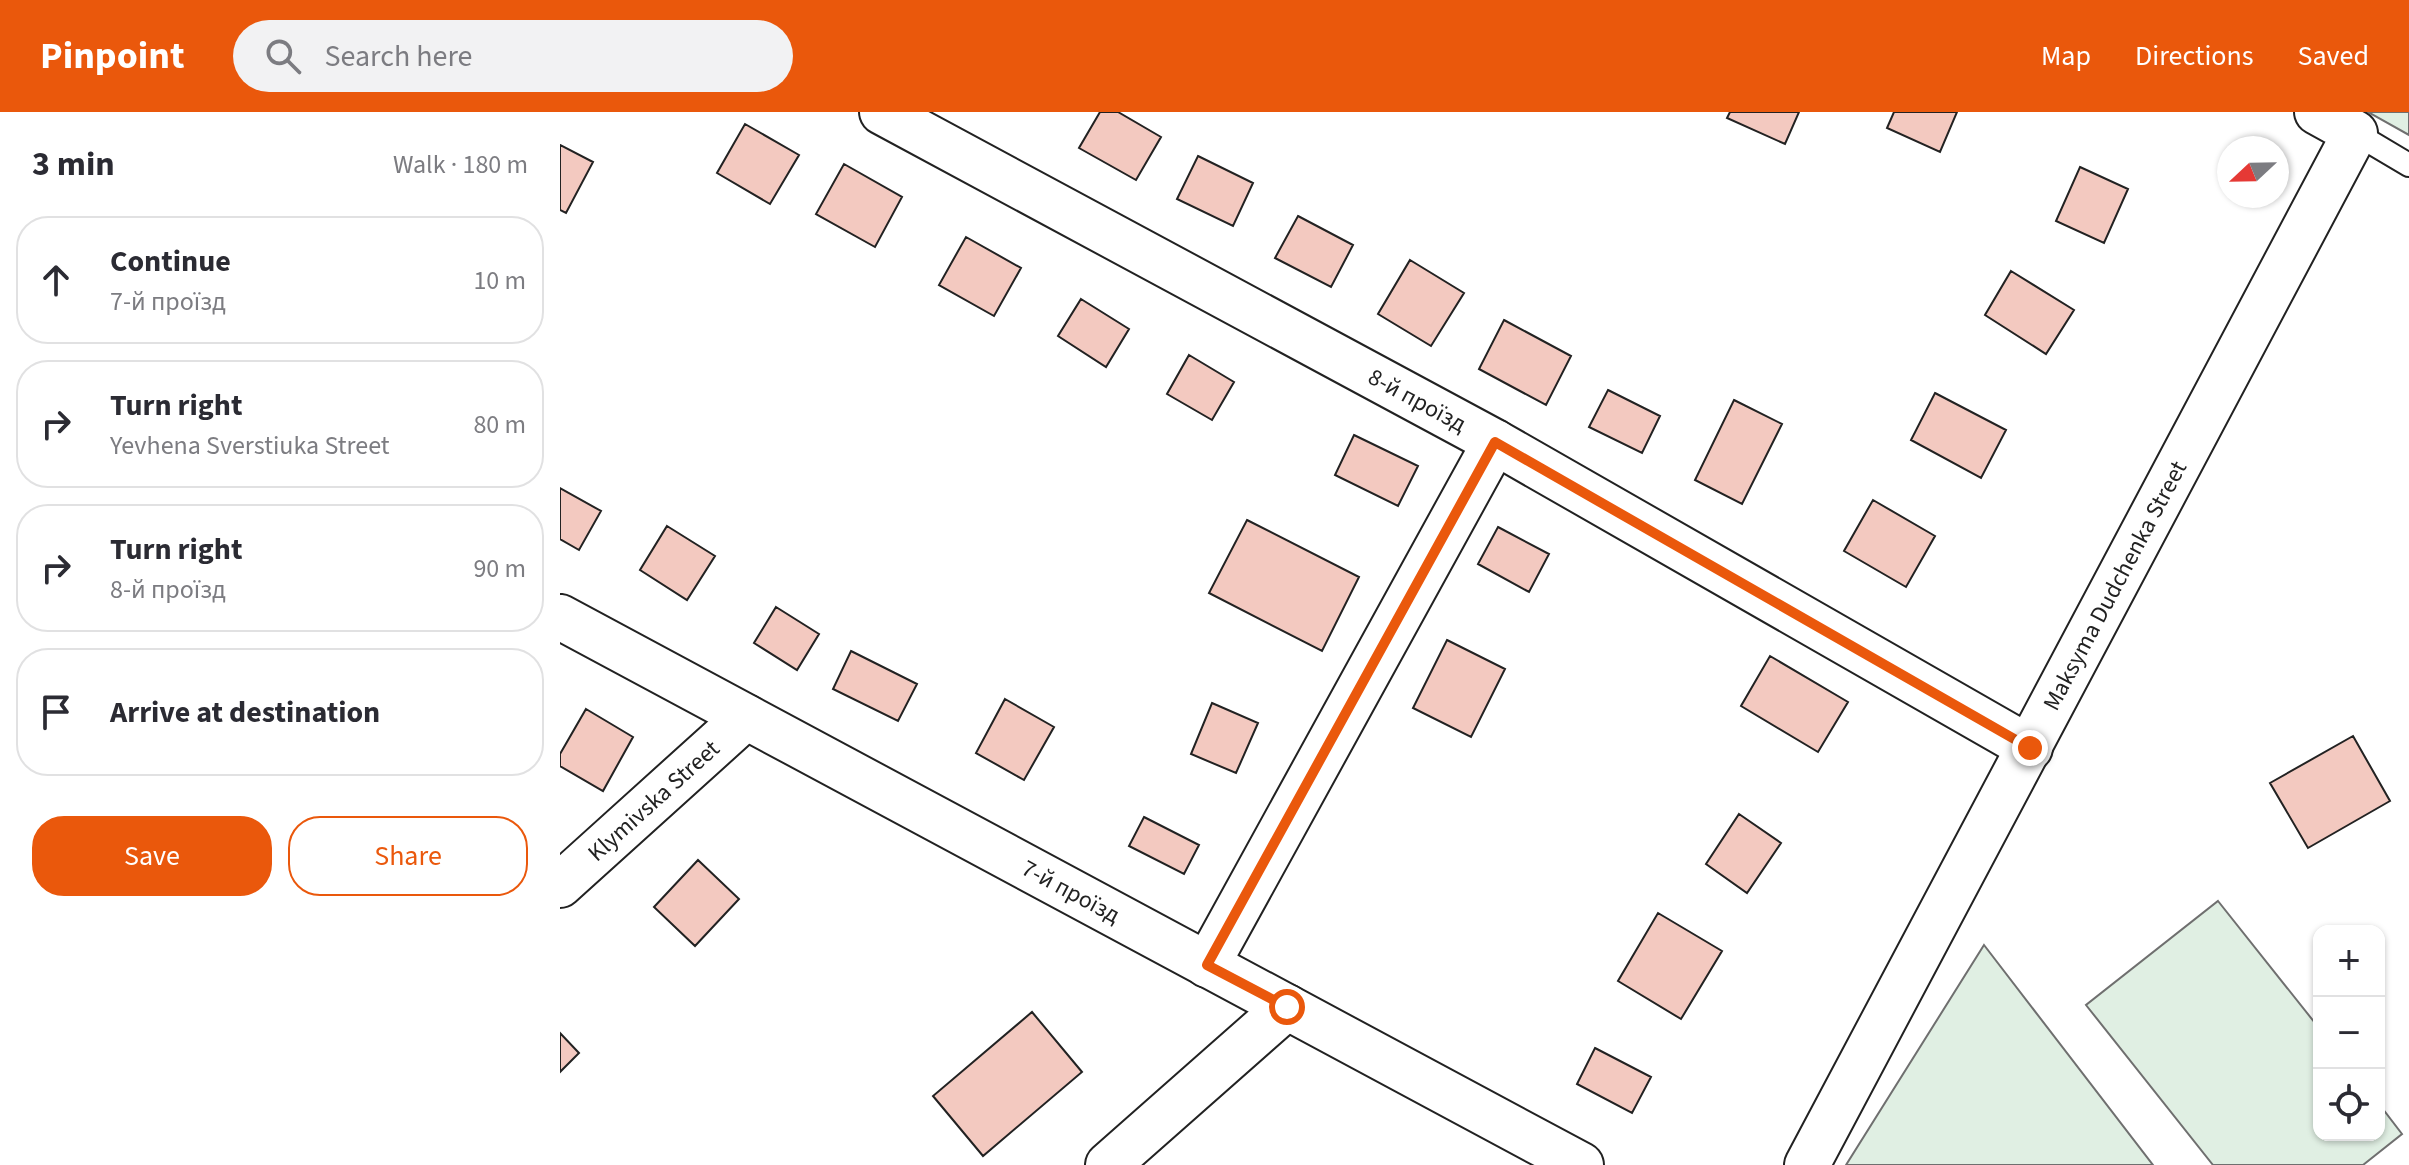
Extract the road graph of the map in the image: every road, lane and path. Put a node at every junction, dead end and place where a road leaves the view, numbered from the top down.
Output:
1 (882, 112) edge
2 (2317, 112) edge
3 (2355, 133) junction
4 (2409, 165) edge
5 (1495, 442) junction
6 (560, 617) edge
7 (746, 717) junction
8 (2030, 748) junction
9 (560, 885) edge
10 (1207, 965) junction
11 (1287, 1007) junction
12 (1108, 1165) edge
13 (1581, 1165) edge
14 (1807, 1165) edge

1 - 5 street, 8-й проїзд
2 - 3 street
3 - 4 lane
3 - 8 street, Maksyma Dudchenka Street
5 - 8 street, 8-й проїзд
5 - 10 street
6 - 7 street, 7-й проїзд
7 - 9 street, Klymivska Street
7 - 10 street, 7-й проїзд
8 - 14 street, Maksyma Dudchenka Street
10 - 11 street, 7-й проїзд
11 - 12 street
11 - 13 street, 7-й проїзд

